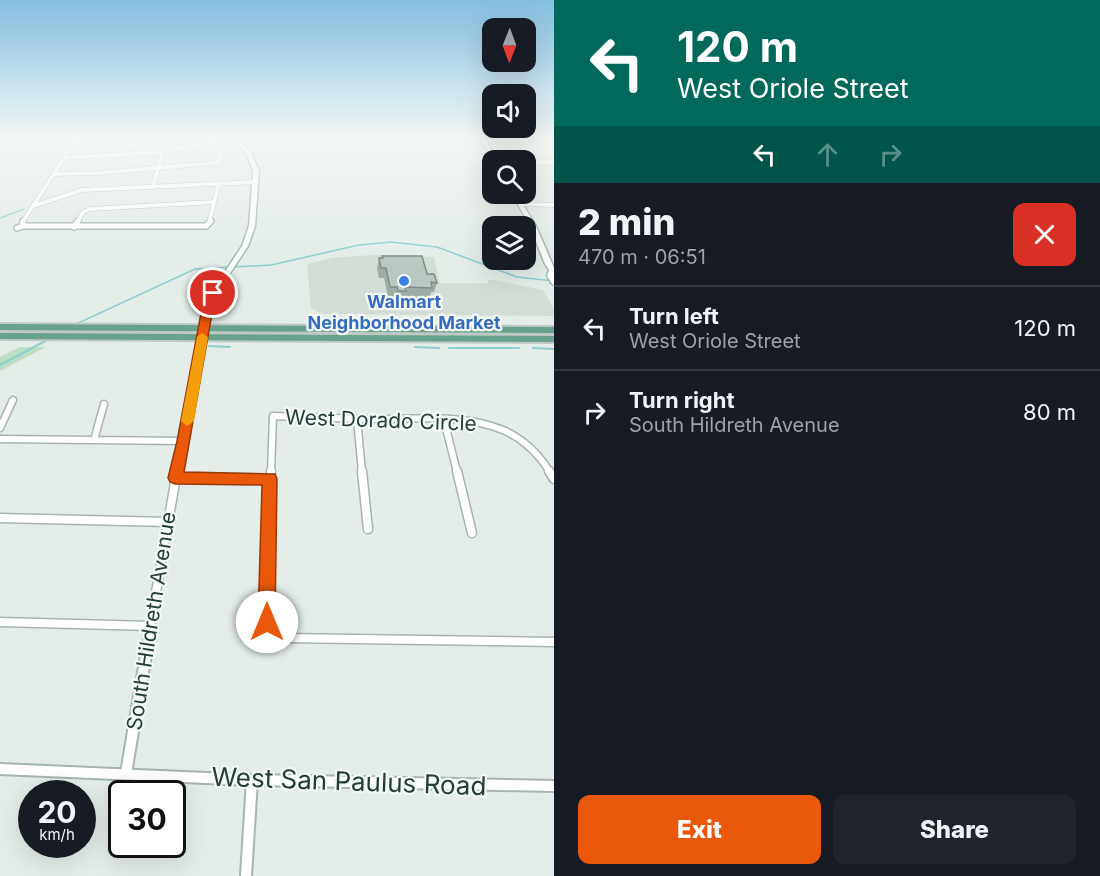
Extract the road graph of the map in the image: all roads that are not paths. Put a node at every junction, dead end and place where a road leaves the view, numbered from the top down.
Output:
1 (51, 177) edge
2 (155, 177) edge
3 (255, 177) edge
4 (255, 182) junction
5 (219, 183) junction
6 (153, 186) junction
7 (42, 191) junction
8 (58, 196) junction
9 (214, 202) junction
10 (521, 204) joint
11 (554, 205) edge
12 (33, 206) junction
13 (23, 226) junction
14 (74, 227) junction
15 (17, 228) dead end
16 (553, 274) edge
17 (0, 327) edge
18 (554, 330) edge
19 (203, 333) junction
20 (396, 334) junction
21 (0, 336) edge
22 (554, 339) edge
23 (13, 400) dead end
24 (104, 404) dead end
25 (357, 419) junction
26 (444, 420) junction
27 (0, 428) edge
28 (0, 439) edge
29 (94, 440) junction
30 (184, 441) junction
31 (175, 478) junction
32 (270, 479) junction
33 (554, 479) edge
34 (0, 518) edge
35 (168, 522) junction
36 (368, 529) dead end
37 (472, 533) dead end
38 (0, 622) edge
39 (151, 626) junction
40 (271, 631) junction
41 (554, 642) edge
42 (259, 644) dead end
43 (0, 769) edge
44 (126, 773) junction
45 (252, 780) junction
46 (554, 786) edge
47 (246, 876) edge

1 - 7 street
2 - 6 street
3 - 4 street
4 - 5 street
4 - 19 street
5 - 6 street
5 - 9 street
6 - 8 street
7 - 8 street
7 - 12 street
8 - 12 street
9 - 14 street
9 - 14 street
10 - 11 street
10 - 16 street
12 - 13 street
13 - 14 street
13 - 15 street
17 - 19 main road
18 - 20 main road
19 - 20 main road
19 - 21 main road
19 - 30 street, South Hildreth Avenue
20 - 22 main road
23 - 27 street
24 - 29 street
25 - 26 street, West Dorado Circle
25 - 32 street, West Dorado Circle
25 - 36 street
26 - 33 street, West Dorado Circle
26 - 37 street
28 - 29 street
29 - 30 street
30 - 31 street, South Hildreth Avenue
31 - 32 street
31 - 35 street, South Hildreth Avenue
32 - 40 street
34 - 35 street
35 - 39 street, South Hildreth Avenue
38 - 39 street
39 - 44 street, South Hildreth Avenue
40 - 41 street
40 - 42 street
43 - 44 street, West San Paulus Road
44 - 45 street, West San Paulus Road
45 - 46 street, West San Paulus Road
45 - 47 street

